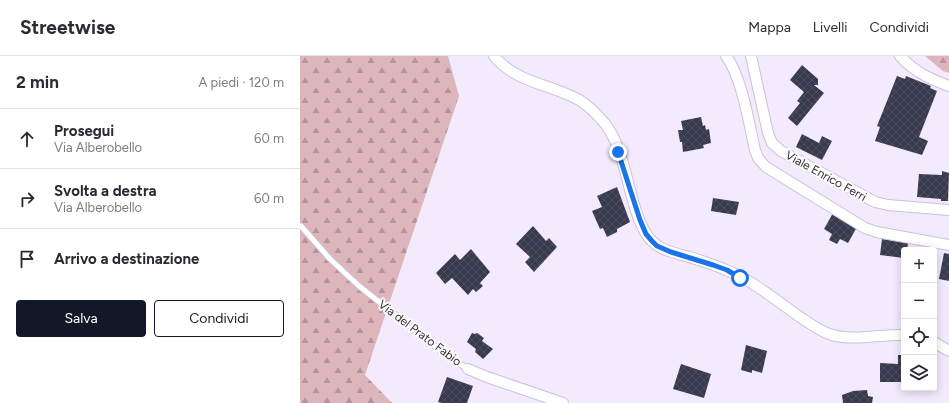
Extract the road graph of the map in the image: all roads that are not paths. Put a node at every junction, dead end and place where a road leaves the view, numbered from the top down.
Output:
1 (494, 56) edge
2 (726, 56) edge
3 (751, 56) edge
4 (900, 56) edge
5 (949, 86) edge
6 (949, 210) edge
7 (301, 226) edge
8 (949, 245) edge
9 (901, 335) edge
10 (937, 344) edge
11 (949, 351) edge
12 (468, 368) joint
13 (562, 403) edge

1 - 9 street
2 - 8 street
3 - 6 street, Viale Enrico Ferri
4 - 5 street
7 - 12 lane, Via del Prato Fabio
10 - 11 street
12 - 13 street, Via del Prato Fabio

